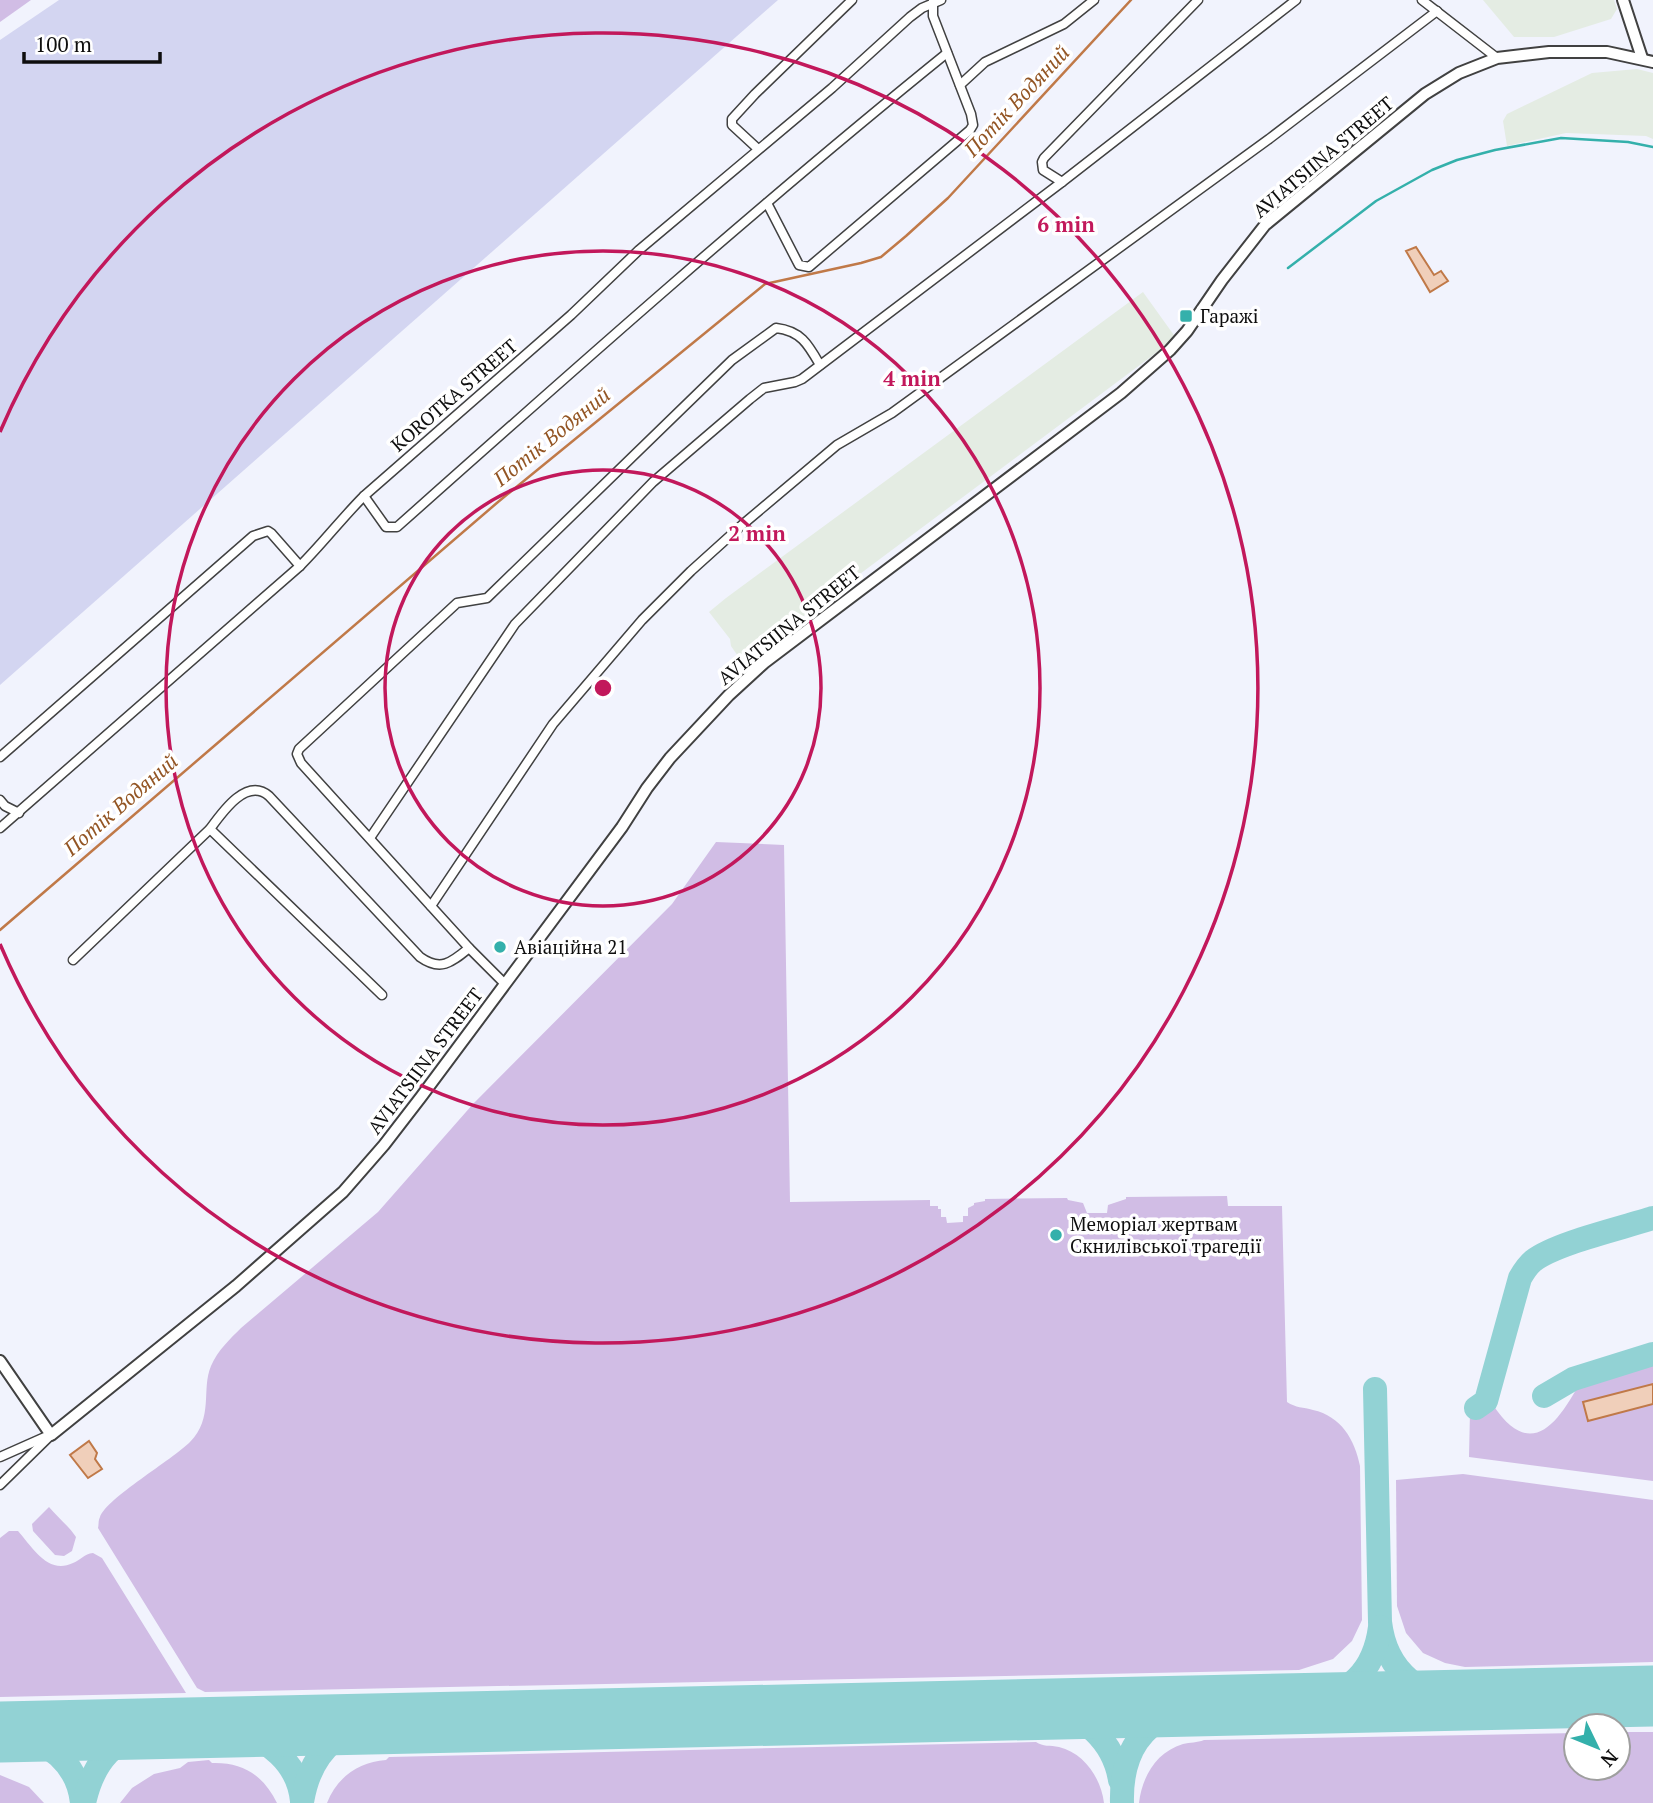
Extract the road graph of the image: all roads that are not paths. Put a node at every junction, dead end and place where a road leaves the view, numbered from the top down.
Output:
1 (852, 0) edge
2 (1094, 0) edge
3 (1198, 0) edge
4 (1296, 0) edge
5 (1422, 0) edge
6 (1623, 0) edge
7 (936, 1) edge
8 (1437, 11) junction
9 (947, 53) junction
10 (1497, 58) junction
11 (1642, 58) junction
12 (1653, 62) edge
13 (960, 86) junction
14 (758, 149) junction
15 (1062, 182) junction
16 (767, 202) junction
17 (820, 365) junction
18 (364, 496) junction
19 (300, 566) junction
20 (0, 757) edge
21 (0, 800) edge
22 (19, 813) junction
23 (0, 828) edge
24 (210, 828) junction
25 (370, 838) junction
26 (431, 906) junction
27 (469, 948) junction
28 (72, 960) dead end
29 (505, 984) junction
30 (382, 995) dead end
31 (0, 1361) edge
32 (51, 1435) junction
33 (0, 1457) edge
34 (0, 1485) edge

1 - 14 street
2 - 13 street
3 - 15 street
4 - 15 street
5 - 8 street
6 - 11 street
7 - 9 street
7 - 14 street, KOROTKA STREET
8 - 10 street
8 - 26 street
9 - 13 street
9 - 16 street
10 - 11 street, AVIATSIINA STREET
10 - 29 street, AVIATSIINA STREET
11 - 12 street, AVIATSIINA STREET
13 - 16 street
14 - 18 street, KOROTKA STREET
15 - 17 street
16 - 18 street
17 - 25 street
17 - 25 street
18 - 19 street, KOROTKA STREET
19 - 20 street
19 - 22 street, KOROTKA STREET
21 - 22 street
22 - 23 street, KOROTKA STREET
24 - 27 street
24 - 28 street
24 - 30 street
25 - 26 street
26 - 27 street
27 - 29 street
29 - 32 street, AVIATSIINA STREET
31 - 32 street
32 - 33 street
32 - 34 street

